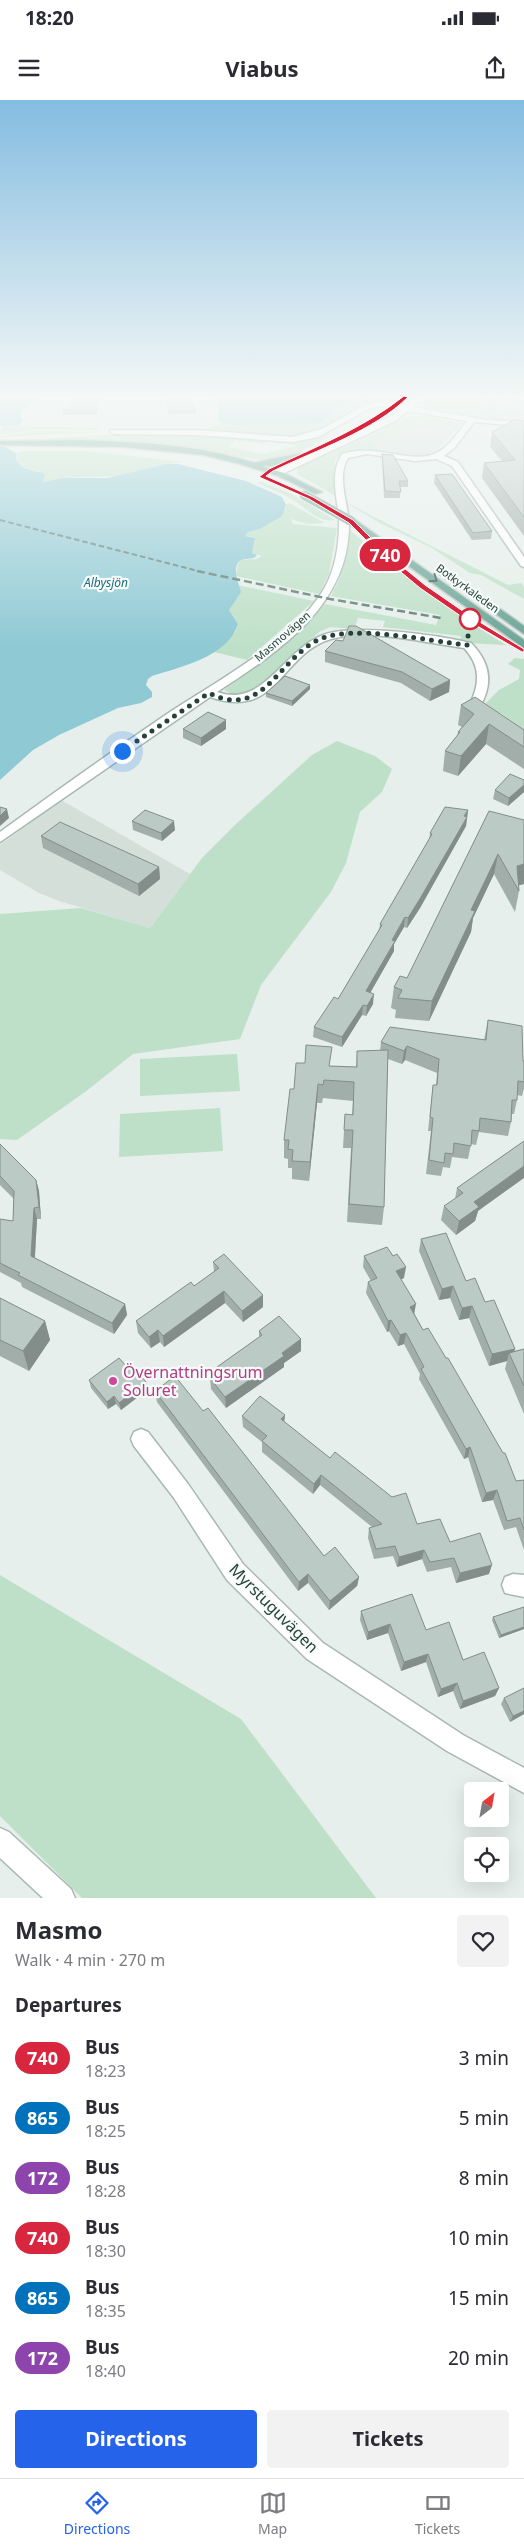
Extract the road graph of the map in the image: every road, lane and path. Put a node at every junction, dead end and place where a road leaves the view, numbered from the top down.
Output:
1 (271, 481) edge
2 (295, 481) edge
3 (341, 481) edge
4 (467, 481) edge
5 (350, 516) junction
6 (409, 549) dead end
7 (524, 564) edge
8 (432, 565) dead end
9 (524, 631) edge
10 (524, 645) edge
11 (209, 693) junction
12 (475, 706) edge
13 (0, 838) edge
14 (141, 1439) dead end
15 (524, 1781) edge
16 (0, 1840) edge
17 (62, 1898) edge

1 - 5 main road, Botkyrkaleden, bridge
2 - 5 main road, Botkyrkaleden
3 - 11 street, Masmovägen
4 - 7 street
5 - 6 main road, Botkyrkaleden
5 -> 10 main road, Botkyrkaleden
8 - 9 main road, Botkyrkaleden
11 - 12 street
11 - 13 street, Masmovägen
14 - 15 street, Myrstuguvägen
16 - 17 street

